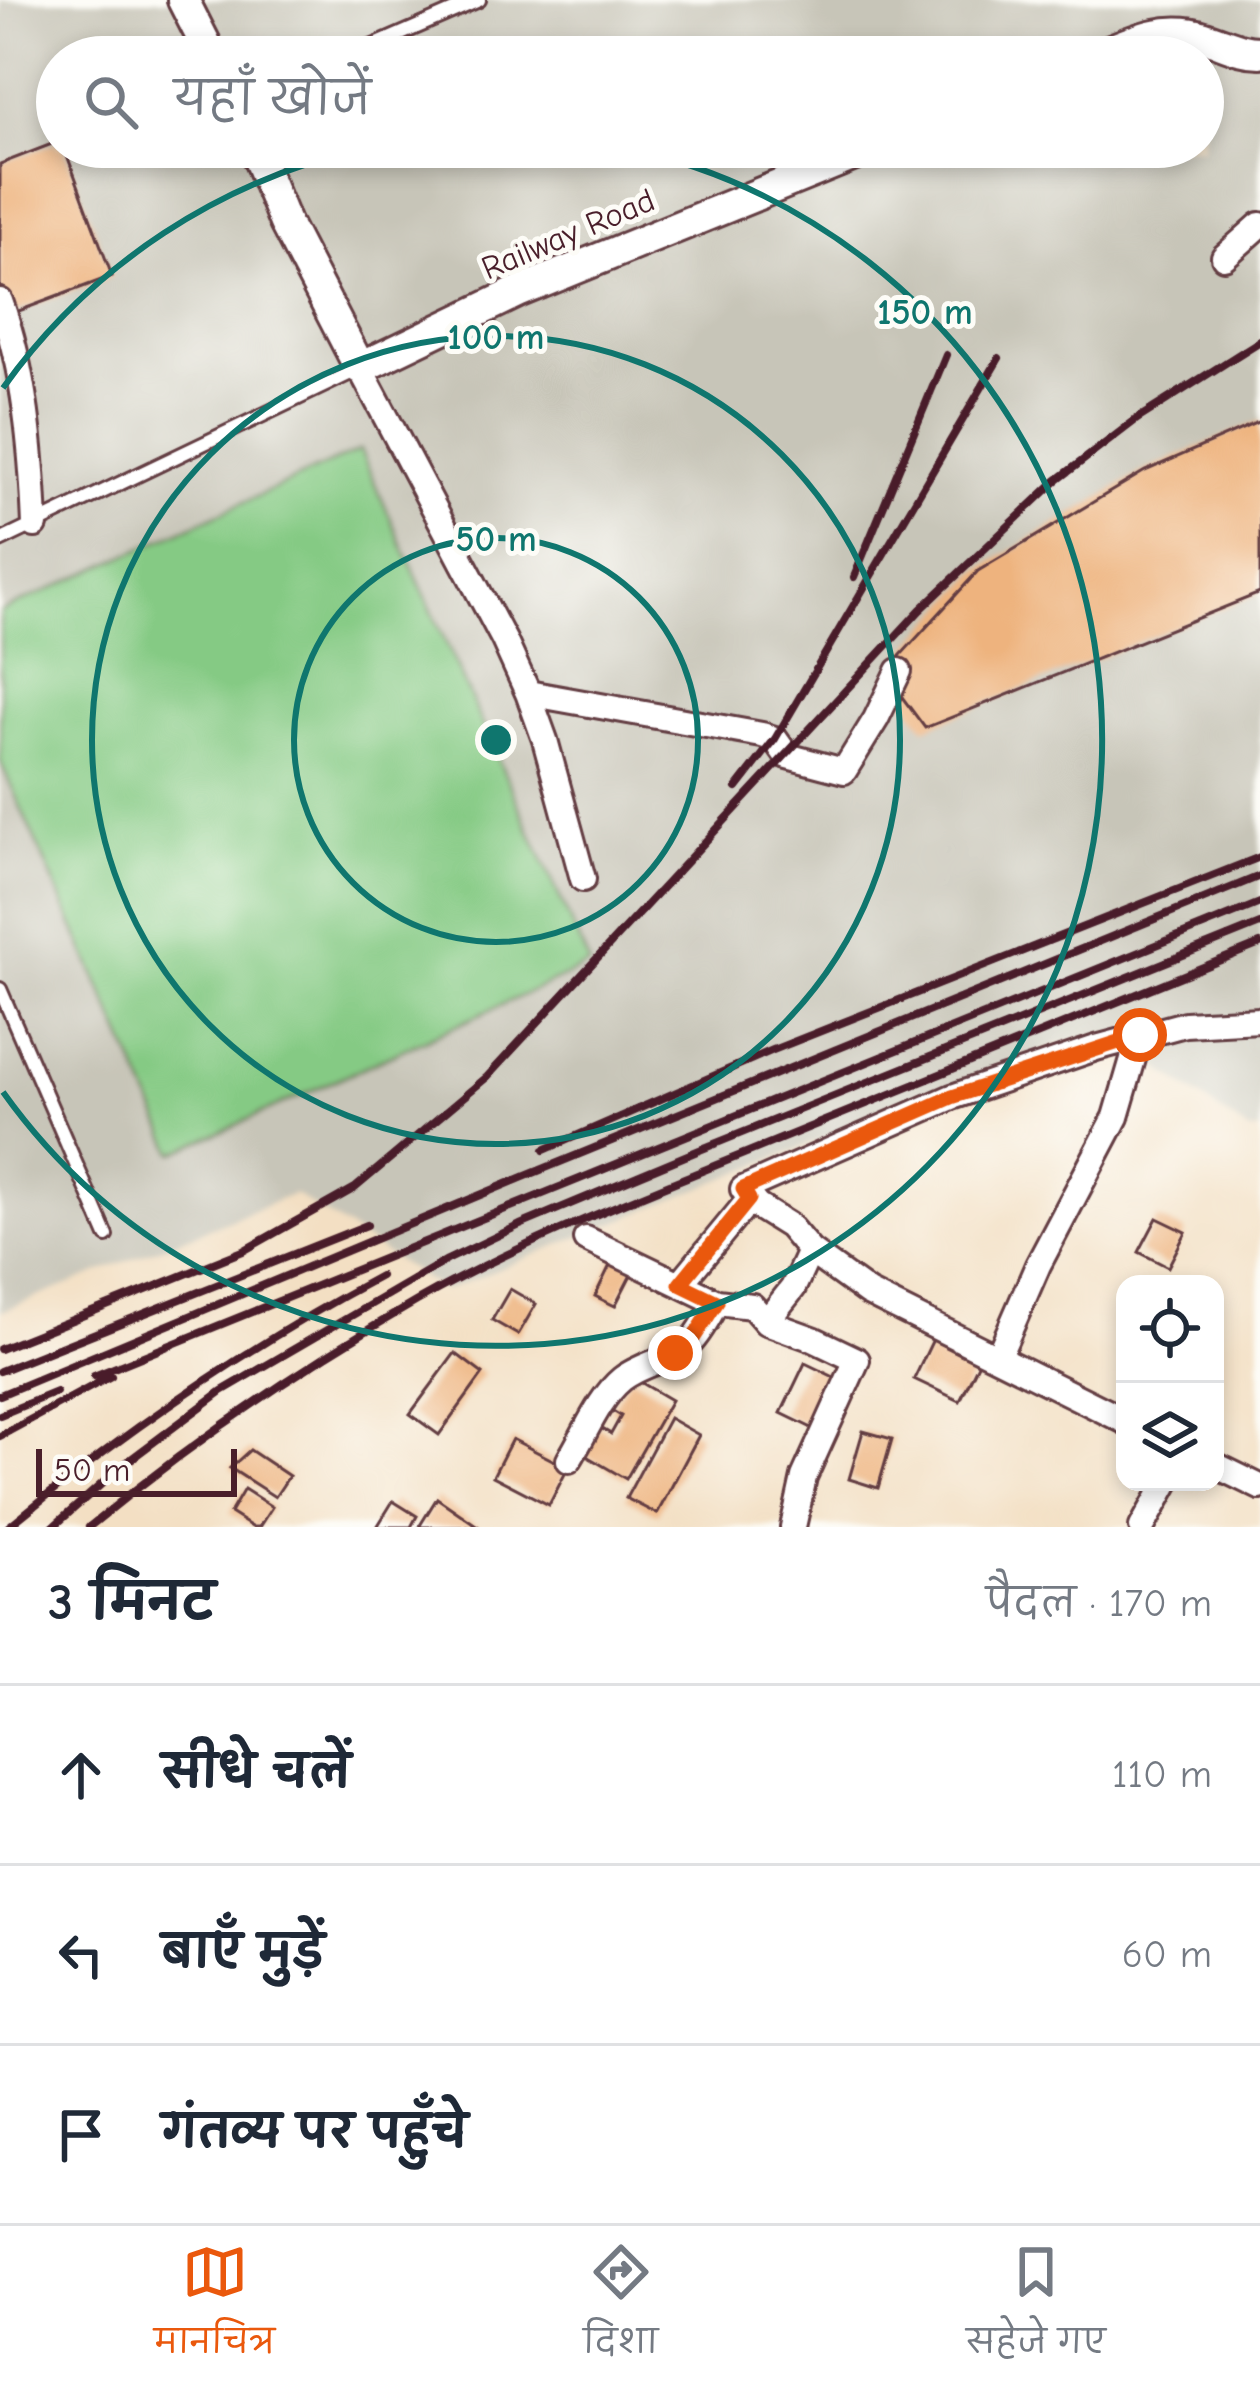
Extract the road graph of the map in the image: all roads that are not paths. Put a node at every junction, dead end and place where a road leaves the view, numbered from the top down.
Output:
1 (183, 0) edge
2 (479, 0) edge
3 (201, 36) edge
4 (396, 36) edge
5 (1146, 36) edge
6 (1204, 36) edge
7 (1224, 45) edge
8 (1260, 52) edge
9 (263, 168) edge
10 (822, 168) edge
11 (1260, 226) edge
12 (1224, 256) dead end
13 (0, 301) edge
14 (360, 368) junction
15 (35, 524) junction
16 (0, 541) edge
17 (899, 671) dead end
18 (528, 693) junction
19 (583, 879) dead end
20 (0, 989) edge
21 (1260, 1020) edge
22 (1140, 1035) junction
23 (749, 1199) junction
24 (107, 1236) dead end
25 (586, 1239) dead end
26 (810, 1251) junction
27 (680, 1284) junction
28 (717, 1302) junction
29 (766, 1322) junction
30 (998, 1357) junction
31 (1116, 1416) edge
32 (569, 1460) dead end
33 (1224, 1469) edge
34 (1260, 1487) edge
35 (1162, 1491) edge
36 (793, 1527) edge
37 (1142, 1527) edge

1 - 3 street
2 - 4 lane
5 - 6 street
7 - 8 street
9 - 14 street
10 - 14 street, Railway Road
11 - 12 street
13 - 15 street
14 - 15 lane
14 - 18 street
15 - 16 lane
17 - 18 street
18 - 19 street
20 - 24 lane
21 - 22 street
22 - 23 street
22 - 30 street
23 - 26 street
23 - 27 street
25 - 27 street
26 - 29 street
26 - 30 street
27 - 28 street
28 - 29 street
28 - 32 street
29 - 36 street
30 - 31 street
33 - 34 street
35 - 37 street

